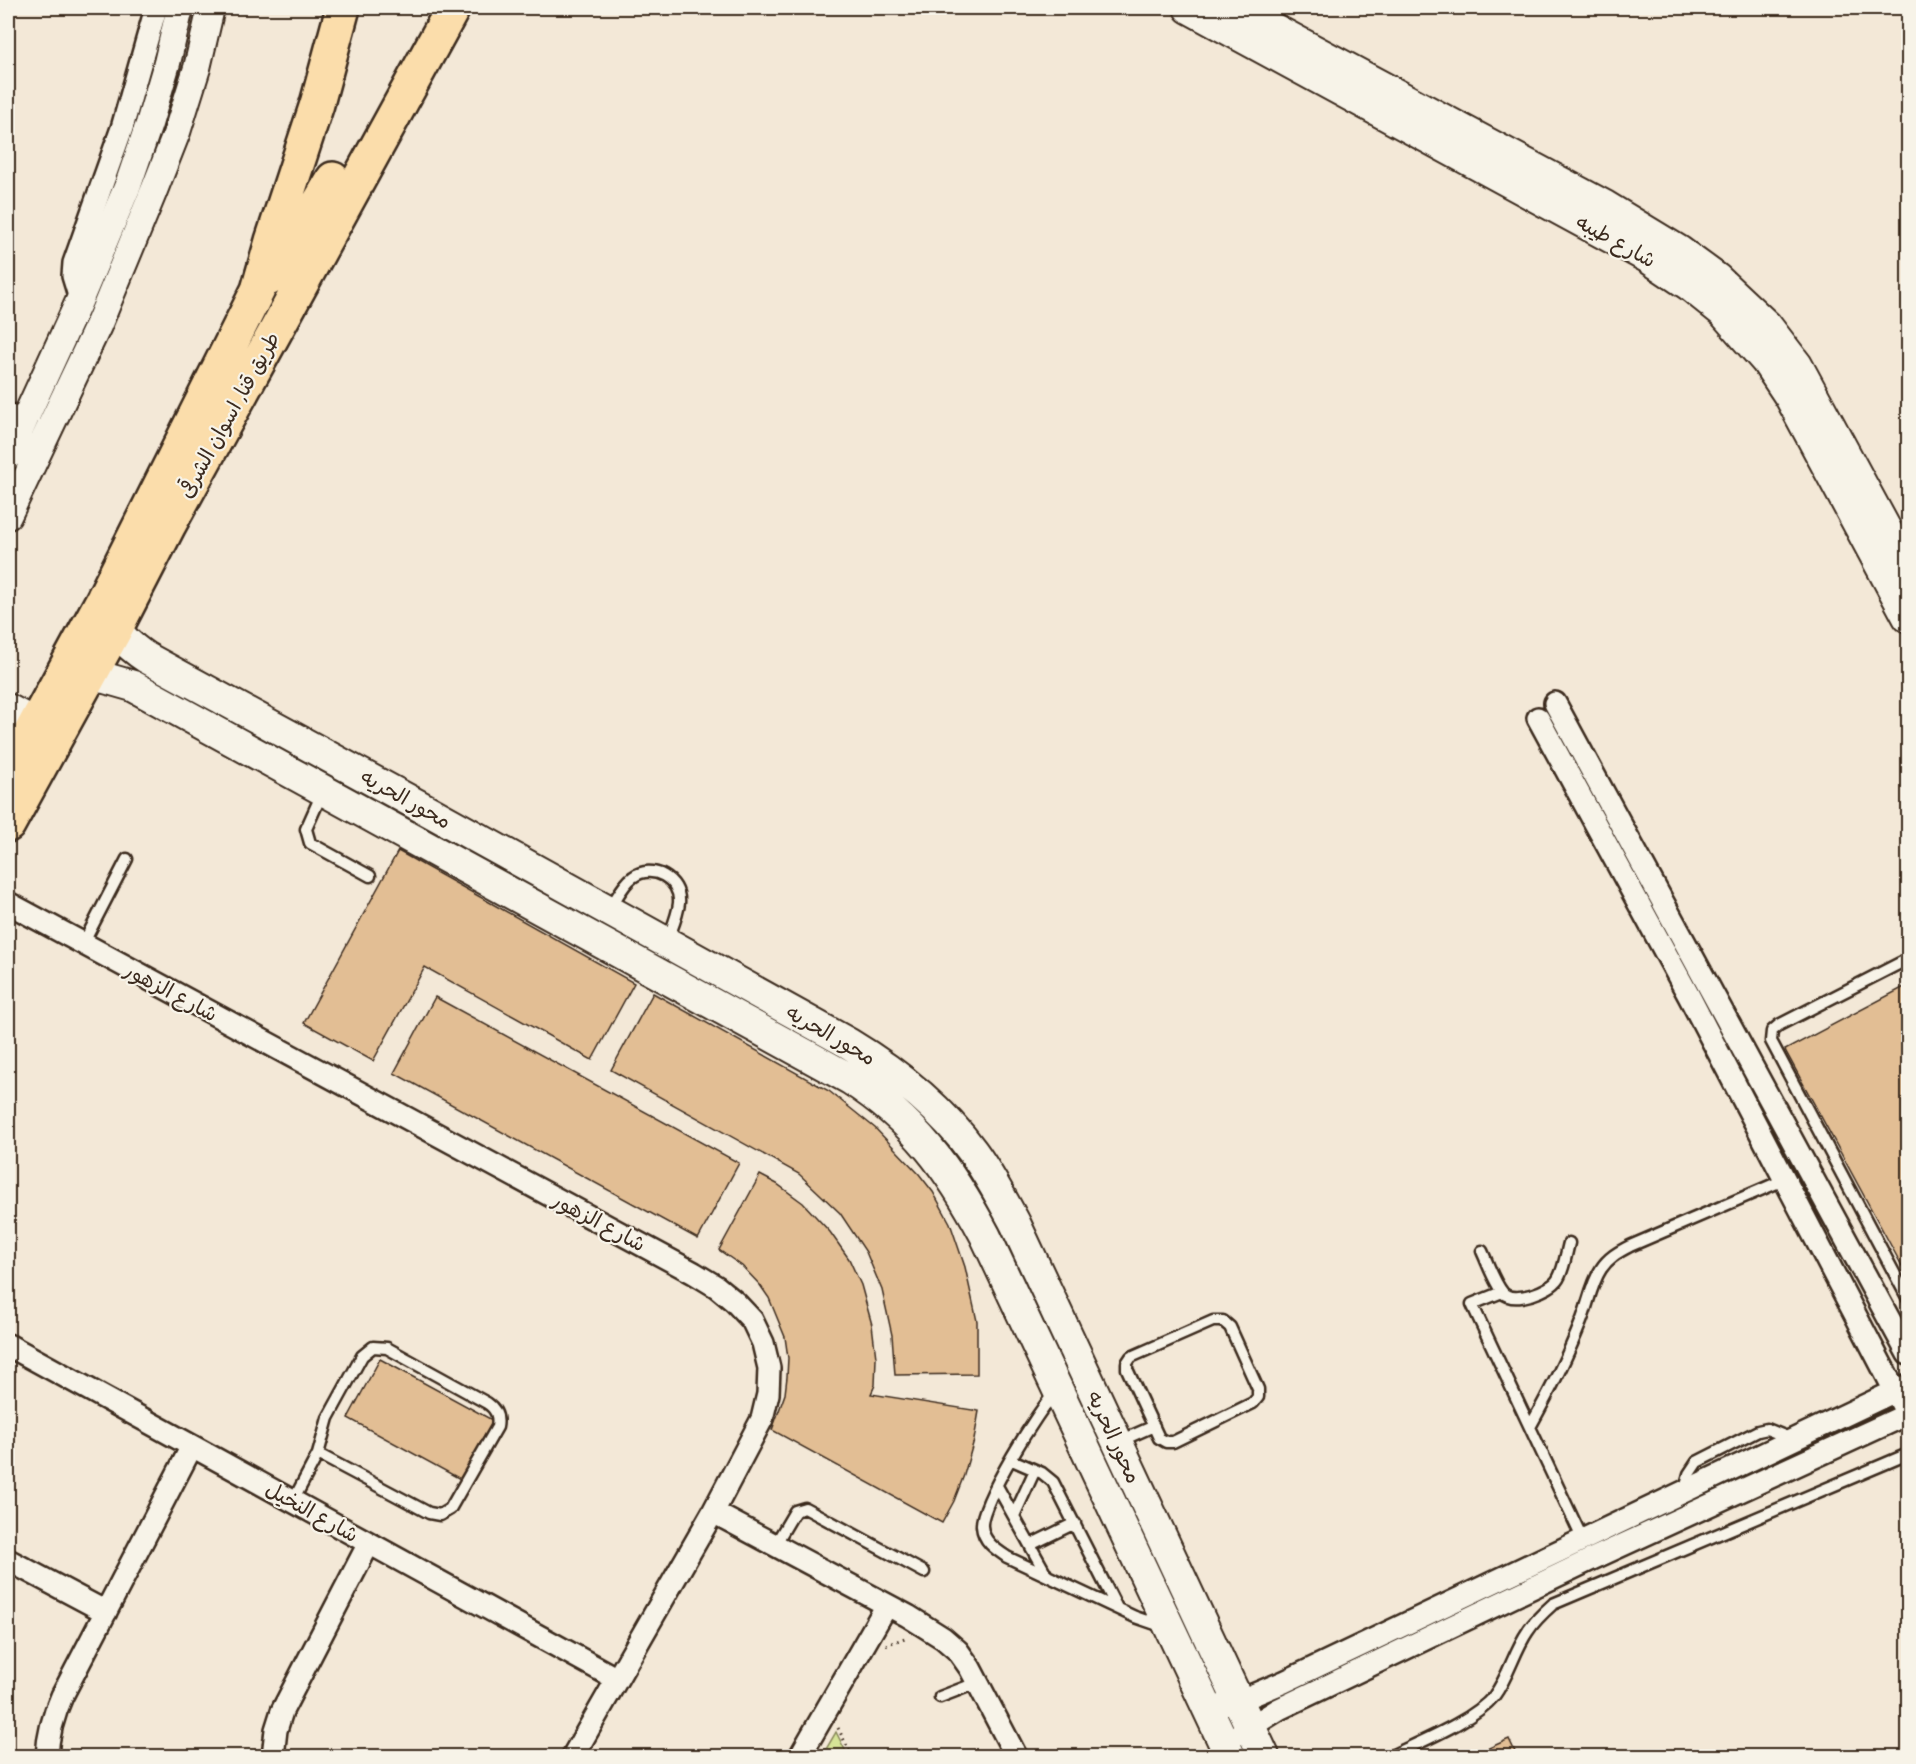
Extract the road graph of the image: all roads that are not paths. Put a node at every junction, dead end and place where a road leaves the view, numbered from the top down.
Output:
1 (156, 8) edge
2 (180, 8) edge
3 (211, 8) edge
4 (343, 8) edge
5 (429, 8) edge
6 (453, 8) edge
7 (1189, 8) edge
8 (1235, 8) edge
9 (258, 290) junction
10 (80, 299) junction
11 (11, 434) edge
12 (32, 465) junction
13 (8, 516) edge
14 (1905, 592) edge
15 (103, 599) junction
16 (116, 630) junction
17 (76, 674) junction
18 (1555, 703) dead end
19 (8, 707) edge
20 (1538, 718) dead end
21 (36, 722) junction
22 (8, 774) edge
23 (323, 791) junction
24 (8, 825) edge
25 (127, 859) dead end
26 (370, 876) dead end
27 (8, 903) edge
28 (608, 910) junction
29 (666, 942) junction
30 (83, 944) junction
31 (1908, 959) edge
32 (1786, 1179) junction
33 (1569, 1243) dead end
34 (1482, 1251) dead end
35 (1502, 1292) junction
36 (1908, 1299) edge
37 (8, 1345) edge
38 (1908, 1354) edge
39 (1902, 1388) edge
40 (1057, 1392) junction
41 (1908, 1414) edge
42 (1154, 1426) junction
43 (1530, 1427) junction
44 (1117, 1442) junction
45 (192, 1446) junction
46 (318, 1454) junction
47 (1908, 1454) edge
48 (1012, 1460) junction
49 (1035, 1470) junction
50 (997, 1486) junction
51 (293, 1501) junction
52 (713, 1512) junction
53 (1014, 1516) junction
54 (1075, 1523) junction
55 (1583, 1540) junction
56 (369, 1543) junction
57 (775, 1545) junction
58 (1030, 1545) junction
59 (8, 1560) edge
60 (924, 1572) dead end
61 (1046, 1574) junction
62 (886, 1605) junction
63 (1118, 1609) junction
64 (106, 1612) junction
65 (1169, 1628) junction
66 (617, 1679) junction
67 (979, 1682) junction
68 (940, 1697) dead end
69 (1207, 1708) junction
70 (1243, 1713) junction
71 (1227, 1751) edge
72 (47, 1756) edge
73 (273, 1756) edge
74 (573, 1756) edge
75 (800, 1756) edge
76 (1016, 1756) edge
77 (1264, 1756) edge
78 (1391, 1756) edge

1 - 10 street
2 - 10 street
3 - 12 street
4 - 9 main road, طريق قنا, اسوان الشرقى
5 - 9 main road
6 - 16 main road, طريق قنا, اسوان الشرقى
7 - 14 main road, شارع طيبه
8 - 14 main road, شارع طيبه
9 - 15 main road, طريق قنا, اسوان الشرقى
10 - 11 street
11 - 12 street
12 - 13 street
15 - 16 main road, محور الحريه
15 - 17 main road, طريق قنا, اسوان الشرقى
16 - 17 main road, طريق قنا, اسوان الشرقى
16 - 28 main road, محور الحريه
17 - 21 main road, طريق قنا, اسوان الشرقى
17 - 23 main road, محور الحريه
17 - 24 main road, طريق قنا, اسوان الشرقى
18 - 38 street
19 - 21 street
20 - 32 street
21 - 22 main road, طريق قنا, اسوان الشرقى
23 - 26 lane
23 - 40 main road, محور الحريه
25 - 30 lane
27 - 30 street, شارع الزهور
28 - 29 main road, محور الحريه
28 - 29 lane
29 - 44 main road, محور الحريه
30 - 52 street, شارع الزهور
31 - 36 lane
32 - 39 street
32 - 43 lane
33 - 35 lane
34 - 35 lane
35 - 43 lane
37 - 45 street, شارع النخيل
39 - 41 street
39 - 55 street
40 - 48 lane
40 - 65 main road, محور الحريه
41 - 70 street
42 - 42 lane
42 - 44 lane
43 - 55 lane
44 - 70 main road, محور الحريه
45 - 51 street, شارع النخيل
45 - 64 street
46 - 46 lane
46 - 51 lane
47 - 78 lane
48 - 49 lane
48 - 50 lane
49 - 53 lane
49 - 54 lane
50 - 53 lane
50 - 61 lane
51 - 56 street, شارع النخيل
52 - 57 street
52 - 66 street, شارع الزهور
53 - 58 lane
54 - 58 lane
54 - 63 lane
55 - 70 street
56 - 66 street, شارع النخيل
56 - 73 street
57 - 60 lane
57 - 62 street
58 - 61 lane
59 - 64 street
61 - 63 lane
62 - 67 street
62 - 75 street
63 - 65 lane
64 - 72 street
65 - 69 main road, محور الحريه
66 - 74 street, شارع الزهور
67 - 68 lane
67 - 76 street
69 - 70 street
69 - 71 main road, محور الحريه
70 - 71 street
70 - 77 main road, محور الحريه

